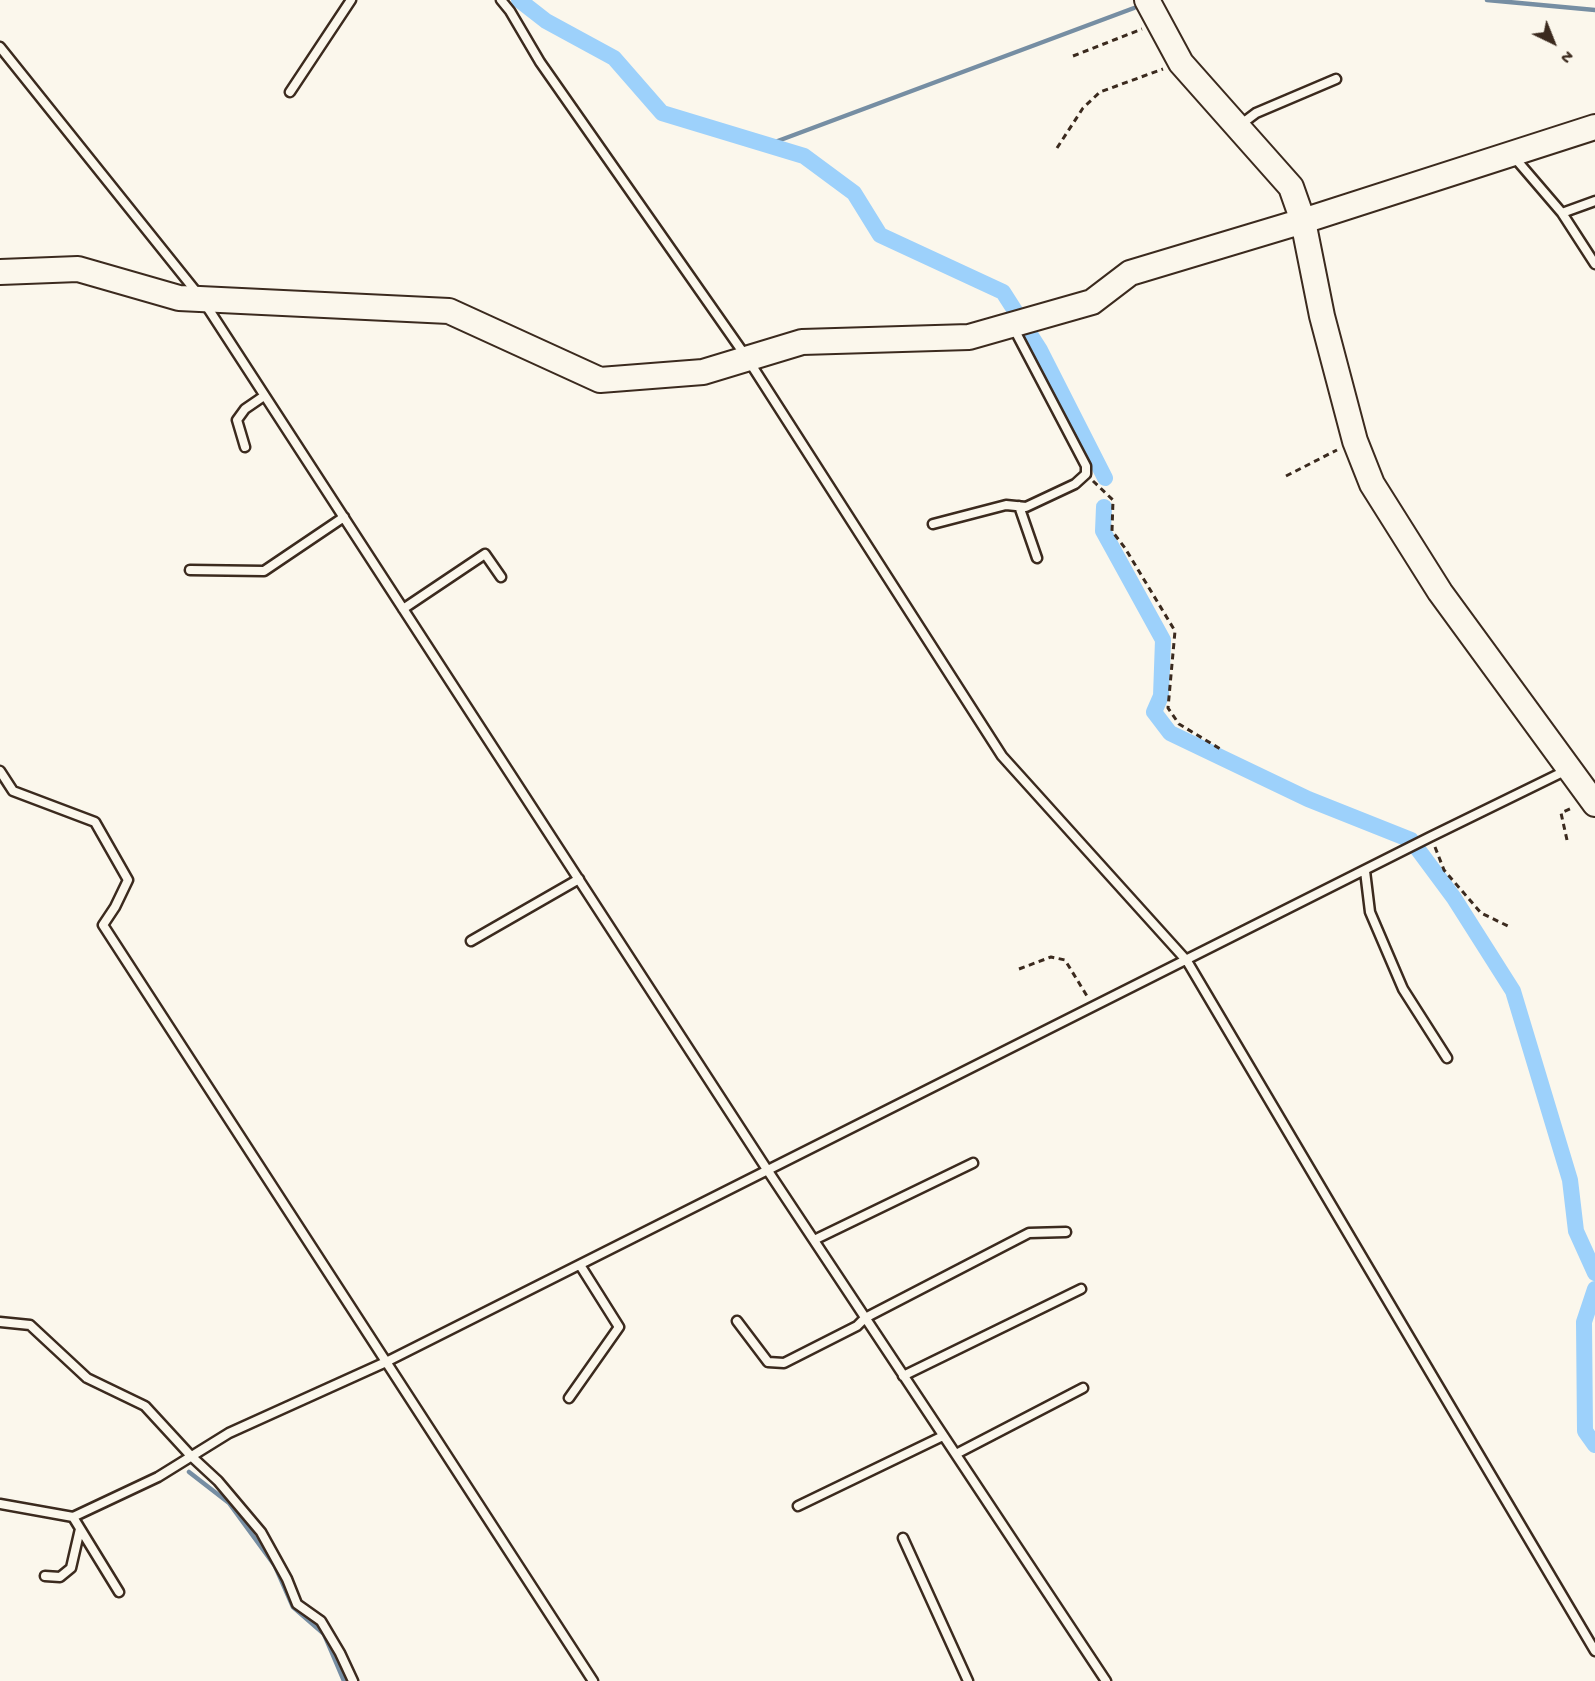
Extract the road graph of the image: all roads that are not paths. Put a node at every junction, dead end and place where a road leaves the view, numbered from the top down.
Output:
1 (351, 0) edge
2 (501, 0) edge
3 (1147, 0) edge
4 (0, 47) edge
5 (1336, 79) dead end
6 (290, 92) dead end
7 (1237, 127) junction
8 (1595, 127) edge
9 (1512, 154) junction
10 (1595, 201) edge
11 (1562, 213) junction
12 (1303, 221) junction
13 (1595, 264) edge
14 (0, 272) edge
15 (202, 299) junction
16 (1012, 325) junction
17 (747, 358) junction
18 (264, 396) junction
19 (244, 447) dead end
20 (1019, 506) junction
21 (344, 517) junction
22 (933, 524) dead end
23 (1037, 558) dead end
24 (190, 570) dead end
25 (501, 577) dead end
26 (404, 609) junction
27 (1569, 769) junction
28 (0, 771) edge
29 (1593, 802) edge
30 (1365, 871) junction
31 (579, 879) junction
32 (471, 941) dead end
33 (1187, 961) junction
34 (1447, 1058) dead end
35 (973, 1163) dead end
36 (768, 1171) junction
37 (1066, 1232) dead end
38 (814, 1240) junction
39 (580, 1265) junction
40 (1081, 1289) dead end
41 (865, 1317) junction
42 (0, 1322) edge
43 (737, 1322) dead end
44 (386, 1362) junction
45 (903, 1376) junction
46 (1083, 1388) dead end
47 (569, 1398) dead end
48 (944, 1436) junction
49 (956, 1454) junction
50 (191, 1456) junction
51 (0, 1504) edge
52 (798, 1506) dead end
53 (73, 1517) junction
54 (81, 1529) junction
55 (903, 1538) dead end
56 (45, 1576) dead end
57 (119, 1592) dead end
58 (1595, 1651) edge
59 (353, 1681) edge
60 (593, 1681) edge
61 (968, 1681) edge
62 (1106, 1681) edge

1 - 6 lane
2 - 17 lane
3 - 7 street
4 - 15 lane
5 - 7 lane
7 - 12 street
8 - 9 street
9 - 11 lane
9 - 12 street
10 - 11 lane
11 - 13 lane
12 - 16 street
12 - 27 street
14 - 15 street
15 - 17 street
15 - 18 lane
16 - 17 street
16 - 20 lane
17 - 33 lane
18 - 19 lane
18 - 21 lane
20 - 22 lane
20 - 23 lane
21 - 24 lane
21 - 26 lane
25 - 26 lane
26 - 31 lane
27 - 29 street
27 - 30 lane
28 - 44 lane
30 - 33 lane
30 - 34 lane
31 - 32 lane
31 - 36 lane
33 - 36 lane
33 - 58 lane
35 - 38 lane
36 - 38 lane
36 - 39 lane
37 - 41 lane
38 - 41 lane
39 - 44 lane
39 - 47 lane
40 - 45 lane
41 - 43 lane
41 - 45 lane
42 - 50 lane
44 - 50 lane
44 - 60 lane
45 - 48 lane
46 - 49 lane
48 - 49 lane
48 - 52 lane
49 - 62 lane
50 - 53 lane
50 - 59 lane
51 - 53 lane
53 - 54 lane
54 - 56 lane
54 - 57 lane
55 - 61 lane

